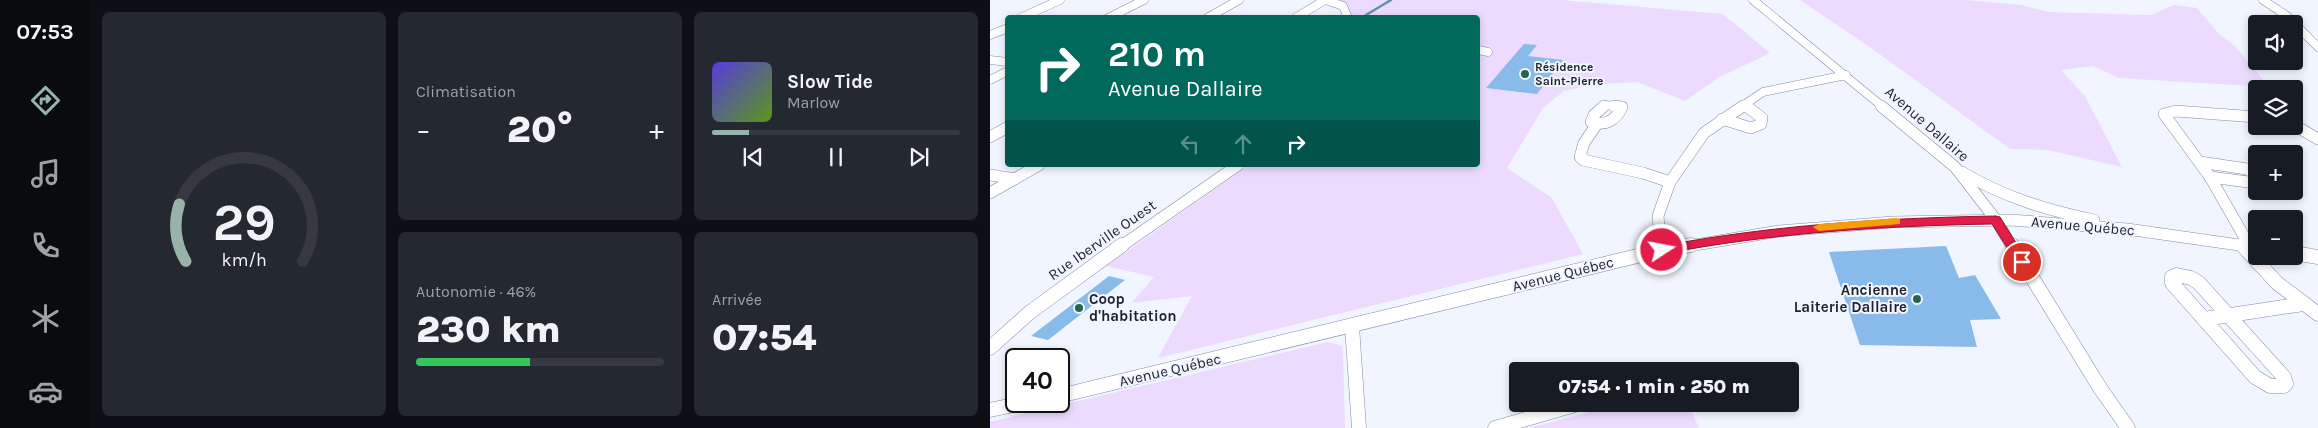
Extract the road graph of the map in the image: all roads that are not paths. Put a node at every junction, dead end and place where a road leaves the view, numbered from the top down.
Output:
1 (1060, 0) edge
2 (1070, 0) edge
3 (1144, 0) edge
4 (1154, 0) edge
5 (1239, 0) edge
6 (1326, 0) edge
7 (1751, 0) edge
8 (2263, 0) edge
9 (1027, 15) edge
10 (1038, 15) edge
11 (1114, 15) edge
12 (1124, 15) edge
13 (1212, 15) edge
14 (1299, 15) edge
15 (1347, 15) edge
16 (1005, 24) edge
17 (1005, 29) edge
18 (990, 30) edge
19 (990, 35) edge
20 (2318, 47) edge
21 (1480, 50) edge
22 (1488, 52) dead end
23 (990, 60) edge
24 (1005, 63) edge
25 (1005, 66) edge
26 (1005, 72) edge
27 (990, 74) edge
28 (1846, 75) junction
29 (990, 80) edge
30 (1743, 105) junction
31 (2248, 116) edge
32 (1722, 120) junction
33 (1597, 124) dead end
34 (1005, 129) edge
35 (2303, 130) edge
36 (990, 137) edge
37 (2318, 139) edge
38 (2200, 162) junction
39 (1036, 167) edge
40 (1235, 167) edge
41 (1955, 167) junction
42 (2248, 170) edge
43 (990, 175) edge
44 (2210, 177) junction
45 (1015, 179) junction
46 (1670, 182) junction
47 (2248, 182) edge
48 (990, 194) edge
49 (1996, 220) junction
50 (2127, 229) junction
51 (2248, 243) edge
52 (2248, 245) edge
53 (1662, 250) junction
54 (2303, 254) edge
55 (2318, 257) edge
56 (2264, 265) edge
57 (2303, 304) junction
58 (2318, 314) edge
59 (2229, 316) junction
60 (2204, 319) junction
61 (1352, 326) junction
62 (990, 348) edge
63 (1070, 393) edge
64 (1005, 407) edge
65 (990, 410) edge
66 (1550, 412) edge
67 (1359, 428) edge
68 (1495, 428) edge
69 (2128, 428) edge

1 - 9 street
2 - 10 street
3 - 11 street
4 - 12 street
5 - 13 street
6 - 14 street
6 - 15 street
7 - 28 street, Avenue Dallaire
8 - 20 street
16 - 18 street
17 - 19 street
21 - 22 street
23 - 24 street
25 - 27 street
26 - 29 street
28 - 30 street
28 - 41 street, Avenue Dallaire
30 - 32 street
30 - 32 street
31 - 38 street
32 - 46 street
33 - 46 street
34 - 36 street
35 - 37 street
38 - 42 street
38 - 44 street
39 - 45 street
40 - 62 street, Rue Iberville Ouest
41 - 49 street, Avenue Dallaire
41 - 50 street
43 - 45 street
44 - 47 street
44 - 51 street
45 - 48 street
46 - 53 street
49 - 50 street, Avenue Québec
49 - 53 street, Avenue Québec
49 - 69 street, Avenue Dallaire
50 - 52 street, Avenue Québec
53 - 61 street, Avenue Québec
54 - 55 street
56 - 57 street
57 - 58 street
57 - 59 street
59 - 60 street
59 - 60 street
59 - 60 street
61 - 63 street, Avenue Québec
61 - 67 street
64 - 65 street
66 - 68 street

